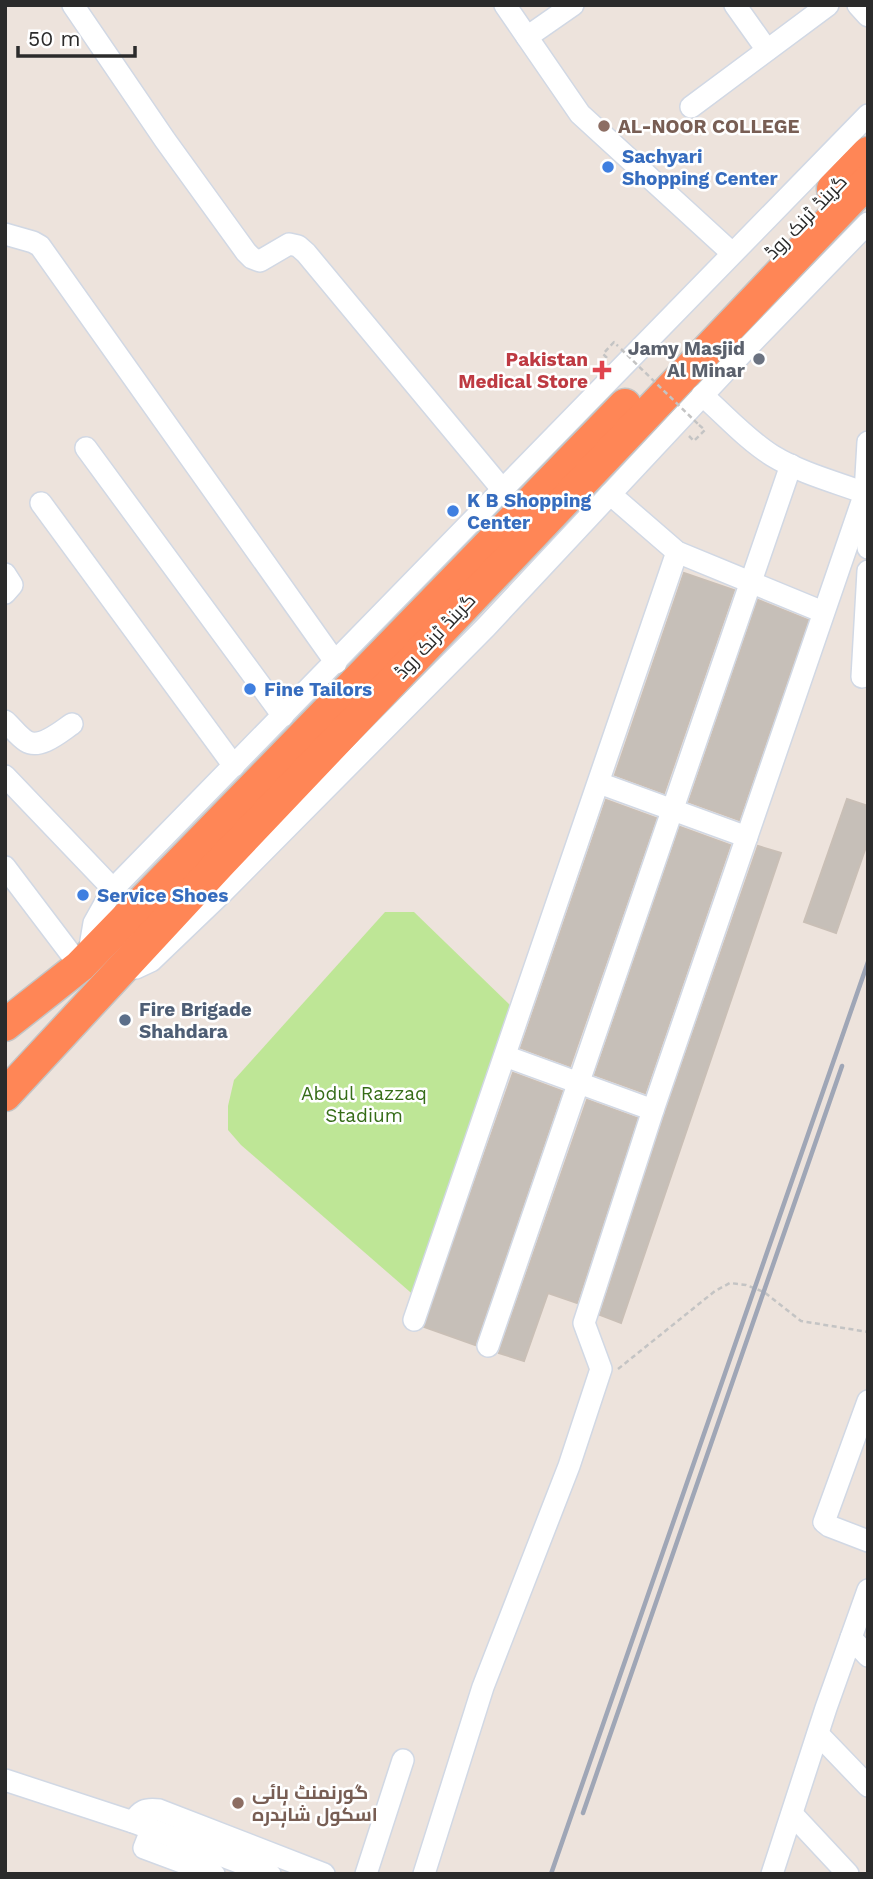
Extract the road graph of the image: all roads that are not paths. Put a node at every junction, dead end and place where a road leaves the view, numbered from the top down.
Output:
1 (73, 5) edge
2 (505, 5) edge
3 (573, 5) edge
4 (735, 5) edge
5 (828, 5) edge
6 (858, 5) edge
7 (868, 16) edge
8 (527, 37) junction
9 (767, 50) junction
10 (691, 107) dead end
11 (868, 115) edge
12 (868, 153) edge
13 (868, 181) edge
14 (868, 223) edge
15 (5, 233) edge
16 (732, 253) junction
17 (702, 395) junction
18 (868, 442) edge
19 (86, 448) dead end
20 (791, 465) junction
21 (502, 489) junction
22 (610, 494) junction
23 (41, 503) dead end
24 (865, 504) edge
25 (868, 548) edge
26 (677, 552) junction
27 (868, 571) edge
28 (5, 574) edge
29 (750, 582) junction
30 (5, 593) edge
31 (824, 612) junction
32 (336, 663) junction
33 (862, 677) dead end
34 (283, 716) junction
35 (5, 721) edge
36 (72, 724) dead end
37 (234, 766) junction
38 (5, 776) edge
39 (598, 783) junction
40 (672, 809) junction
41 (747, 837) junction
42 (5, 867) edge
43 (113, 889) junction
44 (84, 962) junction
45 (121, 970) junction
46 (5, 1025) edge
47 (505, 1056) junction
48 (578, 1083) junction
49 (5, 1095) edge
50 (653, 1110) junction
51 (414, 1320) dead end
52 (488, 1346) dead end
53 (868, 1401) edge
54 (868, 1541) edge
55 (868, 1590) edge
56 (850, 1638) junction
57 (868, 1656) edge
58 (818, 1734) junction
59 (403, 1760) dead end
60 (5, 1780) edge
61 (868, 1786) edge
62 (792, 1814) junction
63 (142, 1826) junction
64 (214, 1874) edge
65 (270, 1874) edge
66 (324, 1874) edge
67 (366, 1874) edge
68 (424, 1874) edge
69 (772, 1874) edge
70 (848, 1874) edge

1 - 21 street
2 - 8 street
3 - 8 street
4 - 9 street
5 - 9 street
6 - 7 street
8 - 16 street
9 - 10 street
11 - 16 street
12 - 44 highway, گرینڈ ٹرنک روڈ
13 - 45 highway, گرینڈ ٹرنک روڈ
14 - 17 street
15 - 32 street
16 - 21 street
17 - 20 street
17 - 22 street
18 - 24 street
19 - 34 street
20 - 24 street
20 - 29 street
21 - 32 street
22 - 26 street
22 - 45 street
23 - 37 street
24 - 25 street
24 - 31 street
26 - 29 street
26 - 39 street
27 - 33 street
28 - 30 street
29 - 31 street
29 - 40 street
31 - 41 street
32 - 34 street
34 - 37 street
35 - 36 street
37 - 43 street
38 - 43 street
39 - 40 street
39 - 47 street
40 - 41 street
40 - 48 street
41 - 50 street
42 - 44 street
43 - 44 street
44 - 46 highway, گرینڈ ٹرنک روڈ
45 - 49 highway, گرینڈ ٹرنک روڈ
47 - 48 street
47 - 51 street
48 - 50 street
48 - 52 street
50 - 68 street
53 - 54 street
55 - 56 street
56 - 57 street
56 - 58 street
58 - 61 street
58 - 62 street
59 - 67 street
60 - 63 street
62 - 69 street
62 - 70 street
63 - 64 street
63 - 65 street
63 - 66 street

